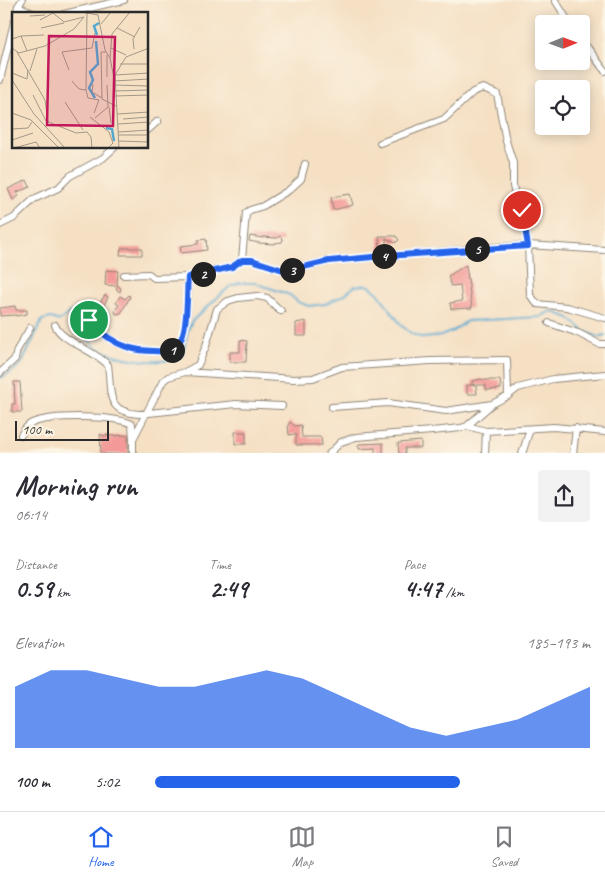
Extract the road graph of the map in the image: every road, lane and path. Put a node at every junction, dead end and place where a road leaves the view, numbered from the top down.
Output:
1 (22, 0) edge
2 (124, 0) edge
3 (555, 0) edge
4 (18, 6) junction
5 (16, 12) edge
6 (31, 12) edge
7 (73, 12) edge
8 (564, 15) edge
9 (12, 30) edge
10 (590, 51) edge
11 (605, 71) edge
12 (0, 80) edge
13 (158, 121) dead end
14 (149, 129) edge
15 (380, 142) dead end
16 (113, 149) edge
17 (305, 164) dead end
18 (0, 225) edge
19 (528, 246) junction
20 (605, 250) edge
21 (242, 260) junction
22 (124, 275) dead end
23 (188, 277) junction
24 (282, 311) dead end
25 (605, 318) edge
26 (89, 320) dead end
27 (549, 323) dead end
28 (55, 325) dead end
29 (30, 328) dead end
30 (605, 344) edge
31 (185, 372) junction
32 (0, 373) edge
33 (605, 374) edge
34 (508, 396) junction
35 (492, 404) junction
36 (282, 406) dead end
37 (332, 407) dead end
38 (148, 413) junction
39 (467, 426) junction
40 (576, 428) junction
41 (530, 429) junction
42 (486, 431) junction
43 (605, 432) edge
44 (21, 435) dead end
45 (133, 439) junction
46 (133, 453) edge
47 (330, 453) edge
48 (486, 453) edge
49 (522, 453) edge
50 (573, 453) edge

1 - 4 street
2 - 7 street
3 - 8 street
4 - 5 street
4 - 6 street
9 - 12 street
10 - 11 street
13 - 14 street
15 - 19 street
16 - 18 street
17 - 21 street
19 - 20 street
19 - 21 street
19 - 25 street
21 - 23 street
22 - 23 street
23 - 26 street
24 - 31 street
27 - 30 street
28 - 38 street
29 - 32 street
31 - 34 street
31 - 38 street
33 - 34 street
34 - 35 street
35 - 37 street
35 - 39 street
36 - 38 street
38 - 45 street
39 - 42 street
39 - 47 street
40 - 41 street
40 - 43 street
40 - 50 street
41 - 42 street
41 - 49 street
42 - 48 street
44 - 45 street
45 - 46 street

